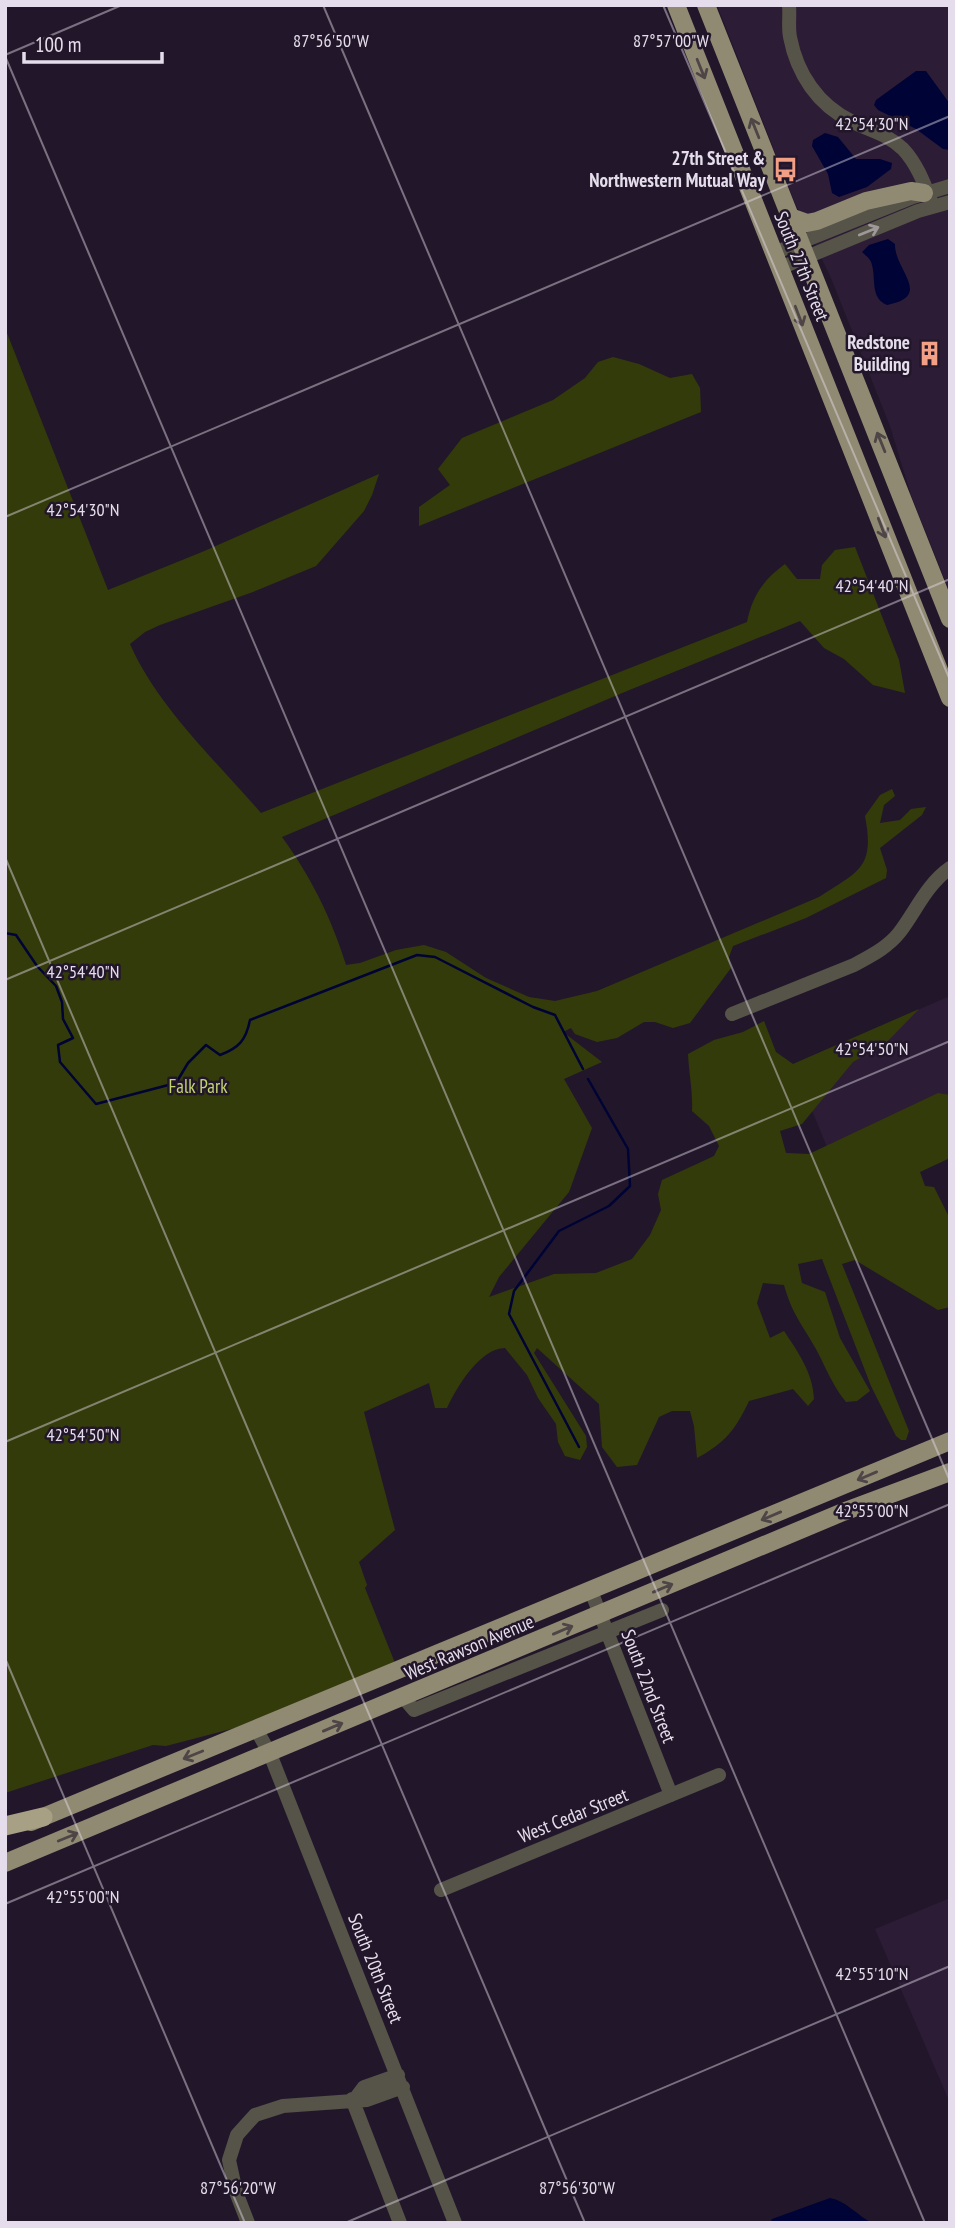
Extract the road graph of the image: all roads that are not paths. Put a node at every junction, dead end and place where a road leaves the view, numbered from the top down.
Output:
1 (676, 5) edge
2 (706, 5) edge
3 (789, 5) edge
4 (950, 186) edge
5 (928, 197) junction
6 (950, 202) edge
7 (790, 217) junction
8 (803, 250) junction
9 (777, 260) junction
10 (950, 619) edge
11 (950, 698) edge
12 (950, 868) edge
13 (732, 1014) dead end
14 (950, 1441) edge
15 (948, 1473) edge
16 (834, 1490) junction
17 (843, 1512) junction
18 (591, 1591) junction
19 (662, 1610) dead end
20 (600, 1614) junction
21 (607, 1632) junction
22 (403, 1698) junction
23 (256, 1729) junction
24 (270, 1754) junction
25 (719, 1775) dead end
26 (671, 1795) junction
27 (43, 1817) junction
28 (5, 1826) edge
29 (5, 1832) edge
30 (5, 1863) edge
31 (441, 1890) dead end
32 (400, 2081) junction
33 (354, 2099) junction
34 (248, 2223) edge
35 (401, 2223) edge
36 (455, 2223) edge

1 -> 9 main road, South 27th Street
7 -> 2 main road, South 27th Street
3 - 5 street
4 - 5 street
5 - 6 street
5 - 7 main road
5 - 8 street
7 - 8 main road, South 27th Street
8 - 9 street
10 -> 8 main road, South 27th Street
9 -> 11 main road, South 27th Street
12 - 13 street
14 -> 16 main road, West Rawson Avenue
15 - 17 main road, West Rawson Avenue
16 - 17 main road
16 -> 18 main road, West Rawson Avenue
20 -> 17 main road, West Rawson Avenue
18 - 20 street, South 22nd Street
18 - 23 main road, West Rawson Avenue
19 - 21 street
20 - 21 street, South 22nd Street
22 -> 20 main road, West Rawson Avenue
21 - 22 street
21 - 26 street, South 22nd Street
24 -> 22 main road, West Rawson Avenue
23 - 24 street, South 20th Street
23 -> 27 main road, West Rawson Avenue
30 -> 24 main road, West Rawson Avenue
24 - 32 street, South 20th Street
25 - 26 street, West Cedar Street
26 - 31 street, West Cedar Street
27 - 28 highway
27 - 29 main road, West Rawson Avenue
32 - 33 street
32 - 36 street, South 20th Street
33 - 34 street
33 - 35 street

